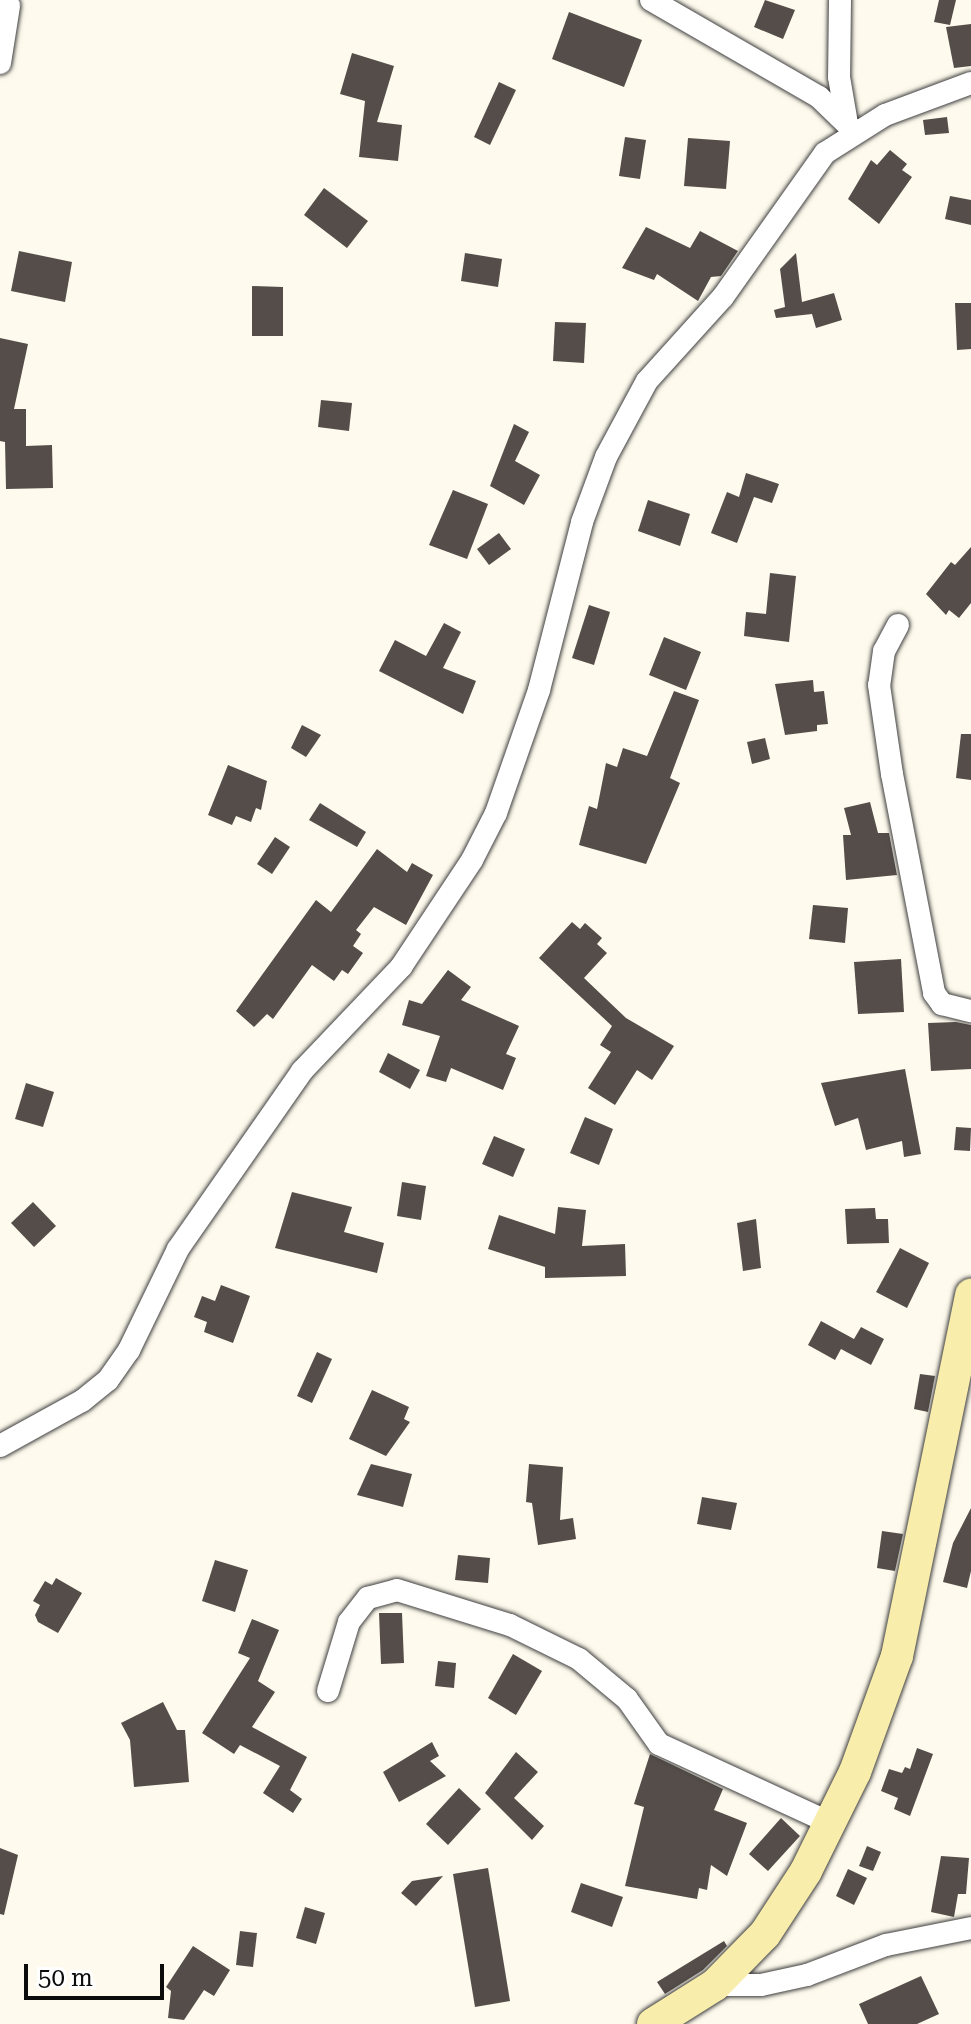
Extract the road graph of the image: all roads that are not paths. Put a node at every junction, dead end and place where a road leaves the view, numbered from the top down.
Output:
1 (651, 0) edge
2 (840, 0) edge
3 (9, 6) dead end
4 (0, 63) edge
5 (971, 83) edge
6 (850, 125) junction
7 (898, 625) dead end
8 (971, 1011) edge
9 (971, 1294) edge
10 (0, 1446) edge
11 (328, 1691) dead end
12 (830, 1823) junction
13 (971, 1928) edge
14 (715, 1985) junction
15 (653, 2024) edge

1 - 6 street
2 - 6 street
3 - 4 street
5 - 6 street
6 - 10 street
7 - 8 street
9 - 12 main road
11 - 12 street
12 - 14 main road
13 - 14 street
14 - 15 main road

